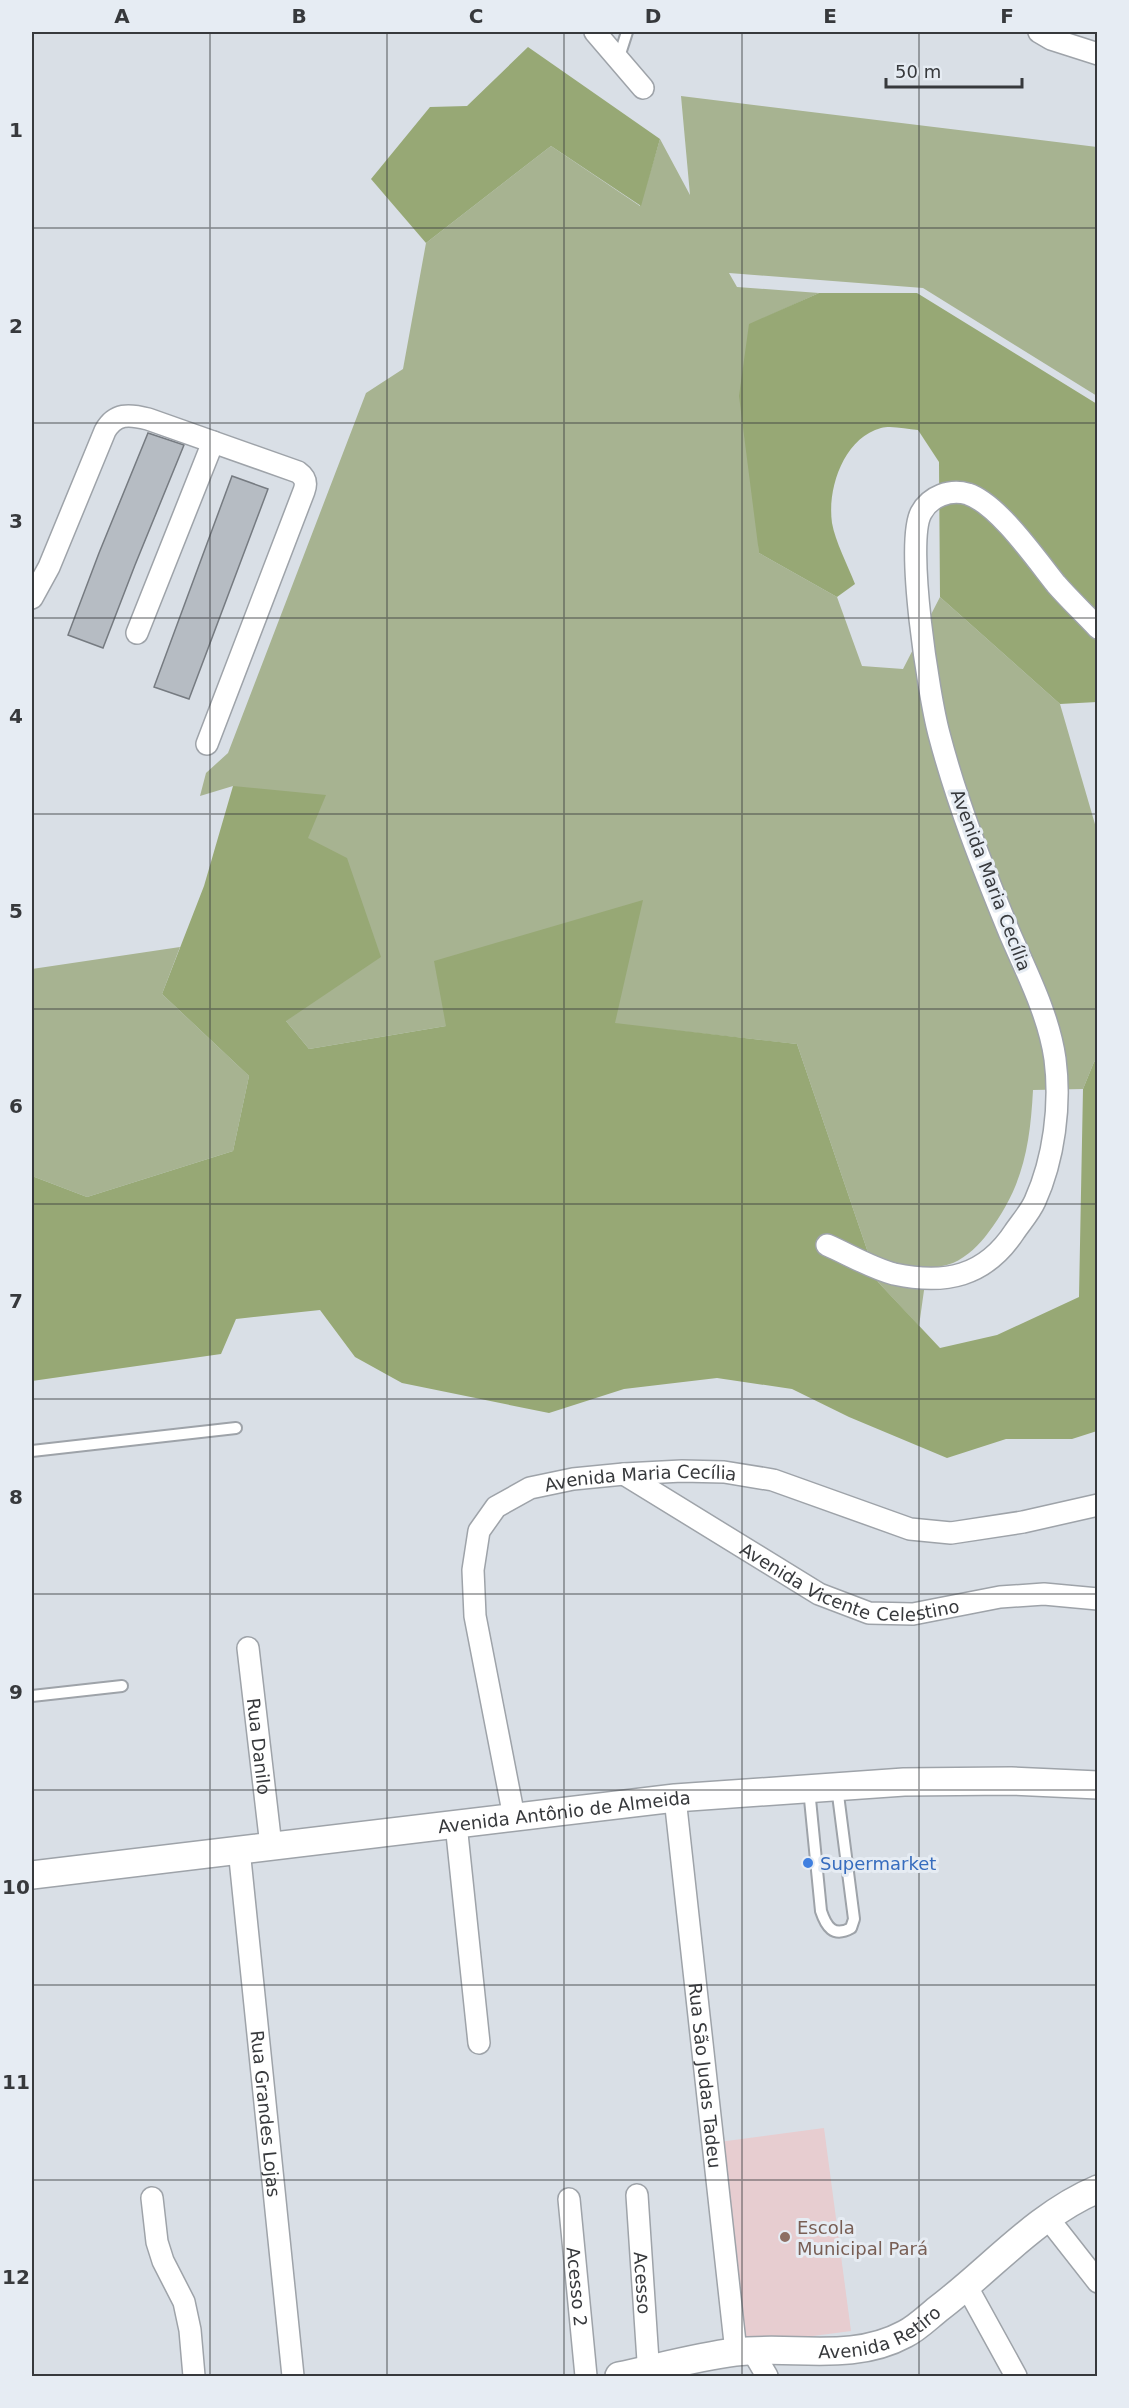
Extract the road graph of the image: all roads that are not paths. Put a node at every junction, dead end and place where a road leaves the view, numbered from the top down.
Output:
1 (596, 32) edge
2 (627, 32) edge
3 (1039, 32) edge
4 (1098, 54) edge
5 (619, 57) junction
6 (643, 88) dead end
7 (213, 442) junction
8 (32, 598) edge
9 (1098, 628) edge
10 (137, 633) dead end
11 (207, 744) dead end
12 (827, 1245) dead end
13 (236, 1428) dead end
14 (32, 1451) edge
15 (624, 1474) junction
16 (1098, 1505) edge
17 (1098, 1599) edge
18 (248, 1648) dead end
19 (122, 1686) dead end
20 (32, 1696) edge
21 (1098, 1785) edge
22 (836, 1786) junction
23 (809, 1789) junction
24 (675, 1798) junction
25 (514, 1817) junction
26 (456, 1824) junction
27 (272, 1846) junction
28 (239, 1849) junction
29 (32, 1875) edge
30 (479, 2043) dead end
31 (1098, 2189) edge
32 (637, 2195) dead end
33 (152, 2198) dead end
34 (569, 2199) dead end
35 (1047, 2217) junction
36 (1098, 2282) edge
37 (967, 2287) junction
38 (744, 2352) junction
39 (648, 2373) edge
40 (195, 2376) edge
41 (293, 2376) edge
42 (586, 2376) edge
43 (619, 2376) edge
44 (767, 2376) edge
45 (1016, 2376) edge

1 - 5 street
2 - 5 lane
3 - 4 street
5 - 6 street
7 - 8 street
7 - 10 street
7 - 11 street
9 - 12 street, Avenida Maria Cecília
13 - 14 lane
15 - 16 street, Avenida Maria Cecília
15 - 17 street, Avenida Vicente Celestino
15 - 25 street, Avenida Maria Cecília
18 - 27 street, Rua Danilo
19 - 20 lane
21 - 22 street, Avenida Antônio de Almeida
22 - 23 street, Avenida Antônio de Almeida
22 - 23 lane
23 - 24 street, Avenida Antônio de Almeida
24 - 25 street, Avenida Antônio de Almeida
24 - 38 street, Rua São Judas Tadeu
25 - 26 street, Avenida Antônio de Almeida
26 - 27 street, Avenida Antônio de Almeida
26 - 30 street
27 - 28 street, Avenida Antônio de Almeida
28 - 29 street, Avenida Antônio de Almeida
28 - 41 street, Rua Grandes Lojas
31 - 35 street, Avenida Retiro
32 - 39 street, Acesso
33 - 40 street
34 - 42 street, Acesso 2
35 - 36 street
35 - 37 street, Avenida Retiro
37 - 38 street, Avenida Retiro
37 - 45 street
38 - 39 street, Avenida Retiro
38 - 44 street
39 - 43 street, Avenida Retiro

